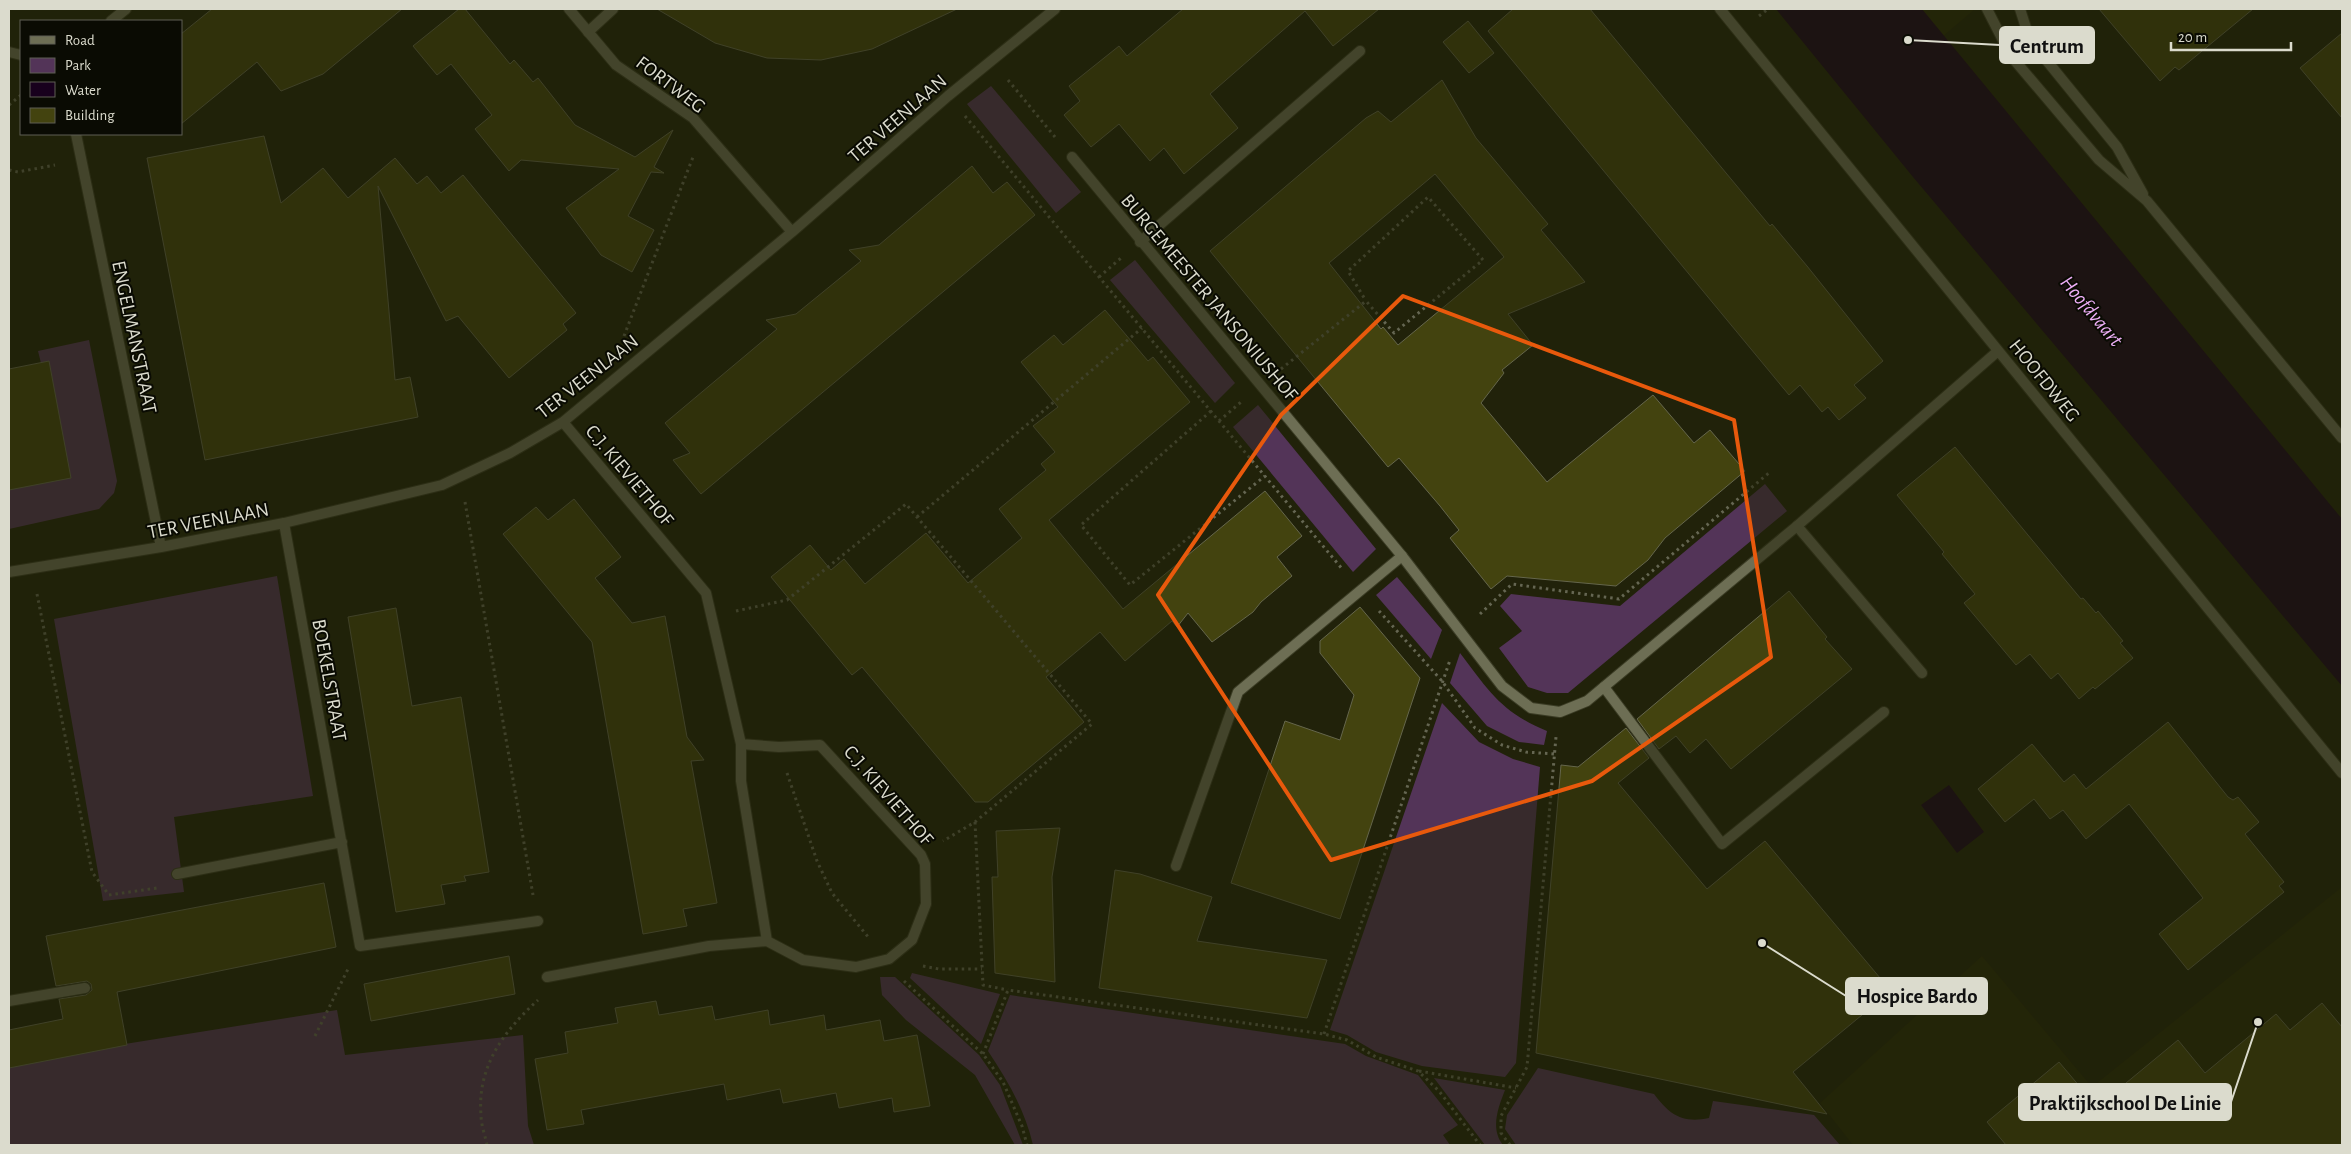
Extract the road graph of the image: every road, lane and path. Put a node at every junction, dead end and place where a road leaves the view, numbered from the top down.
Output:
1 (126, 9) edge
2 (569, 9) edge
3 (613, 9) edge
4 (1055, 9) edge
5 (1720, 9) edge
6 (1768, 9) edge
7 (1987, 9) edge
8 (2020, 9) edge
9 (1757, 18) dead end
10 (112, 20) edge
11 (588, 32) junction
12 (1360, 51) dead end
13 (992, 60) junction
14 (20, 96) edge
15 (948, 96) junction
16 (9, 104) edge
17 (703, 130) junction
18 (76, 135) edge
19 (1072, 157) joint
20 (81, 160) junction
21 (9, 170) edge
22 (2147, 202) junction
23 (792, 232) junction
24 (1140, 242) junction
25 (1366, 301) junction
26 (1142, 328) junction
27 (622, 342) dead end
28 (1998, 351) junction
29 (1260, 386) junction
30 (1211, 411) junction
31 (1219, 421) junction
32 (563, 422) junction
33 (2342, 438) edge
34 (1265, 476) junction
35 (460, 478) junction
36 (917, 517) junction
37 (284, 523) junction
38 (1797, 526) junction
39 (161, 547) junction
40 (1402, 556) junction
41 (32, 569) junction
42 (9, 572) edge
43 (1360, 590) junction
44 (711, 617) junction
45 (1922, 673) dead end
46 (1604, 687) junction
47 (1560, 712) junction
48 (1884, 712) dead end
49 (741, 744) junction
50 (1554, 754) junction
51 (2342, 772) edge
52 (976, 822) junction
53 (342, 842) junction
54 (921, 855) junction
55 (1176, 866) dead end
56 (177, 874) joint
57 (538, 921) joint
58 (767, 941) junction
59 (360, 946) junction
60 (889, 959) junction
61 (982, 969) junction
62 (547, 976) joint
63 (85, 988) dead end
64 (1008, 990) junction
65 (9, 1001) edge
66 (315, 1036) dead end
67 (983, 1054) dead end
68 (1418, 1071) junction
69 (1516, 1088) junction
70 (487, 1145) edge
71 (1480, 1145) edge
72 (1510, 1145) edge

1 - 10 street
2 - 11 street, FORTWEG
3 - 11 street
4 - 13 street, TER VEENLAAN
5 - 28 street, HOOFDWEG
6 - 9 path
7 - 22 street
8 - 22 street
11 - 17 street, FORTWEG
12 - 24 street
13 - 15 street, TER VEENLAAN
13 - 19 path
14 - 16 path
15 - 23 street, TER VEENLAAN
15 - 26 path
17 - 23 street, FORTWEG
17 - 27 path
18 - 20 street, ENGELMANSTRAAT
19 - 24 street, BURGEMEESTER JANSONIUSHOF
20 - 21 path
20 - 39 street, ENGELMANSTRAAT
22 - 33 street
23 - 32 street, TER VEENLAAN
24 - 29 street, BURGEMEESTER JANSONIUSHOF
25 - 25 path
25 - 29 path
26 - 30 path
26 - 36 path
28 - 38 street
28 - 51 street, HOOFDWEG
29 - 31 path
29 - 40 street, BURGEMEESTER JANSONIUSHOF
30 - 31 path
30 - 34 path
31 - 34 path
32 - 35 street, TER VEENLAAN
32 - 44 street, C.J. KIEVIETHOF
34 - 43 path
35 - 37 street, TER VEENLAAN
35 - 57 path
36 - 44 path
36 - 52 path
37 - 39 street, TER VEENLAAN
37 - 53 street, BOEKELSTRAAT
38 - 45 street
38 - 46 street
39 - 41 street, TER VEENLAAN
40 - 43 street
40 - 47 street, BURGEMEESTER JANSONIUSHOF
41 - 42 street, TER VEENLAAN
41 - 56 path
43 - 50 path
43 - 55 street
44 - 49 street, C.J. KIEVIETHOF
46 - 47 street
46 - 48 street
47 - 50 path
49 - 54 street, C.J. KIEVIETHOF
49 - 58 street, C.J. KIEVIETHOF
50 - 69 path
52 - 54 path
52 - 61 path
53 - 56 street
53 - 59 street, BOEKELSTRAAT
54 - 60 street, C.J. KIEVIETHOF
57 - 59 street
58 - 60 street, C.J. KIEVIETHOF
58 - 62 street
59 - 66 path
60 - 61 path
61 - 64 path
62 - 70 path
63 - 65 street
64 - 67 path
64 - 68 path
68 - 69 path
68 - 71 path
69 - 72 path

